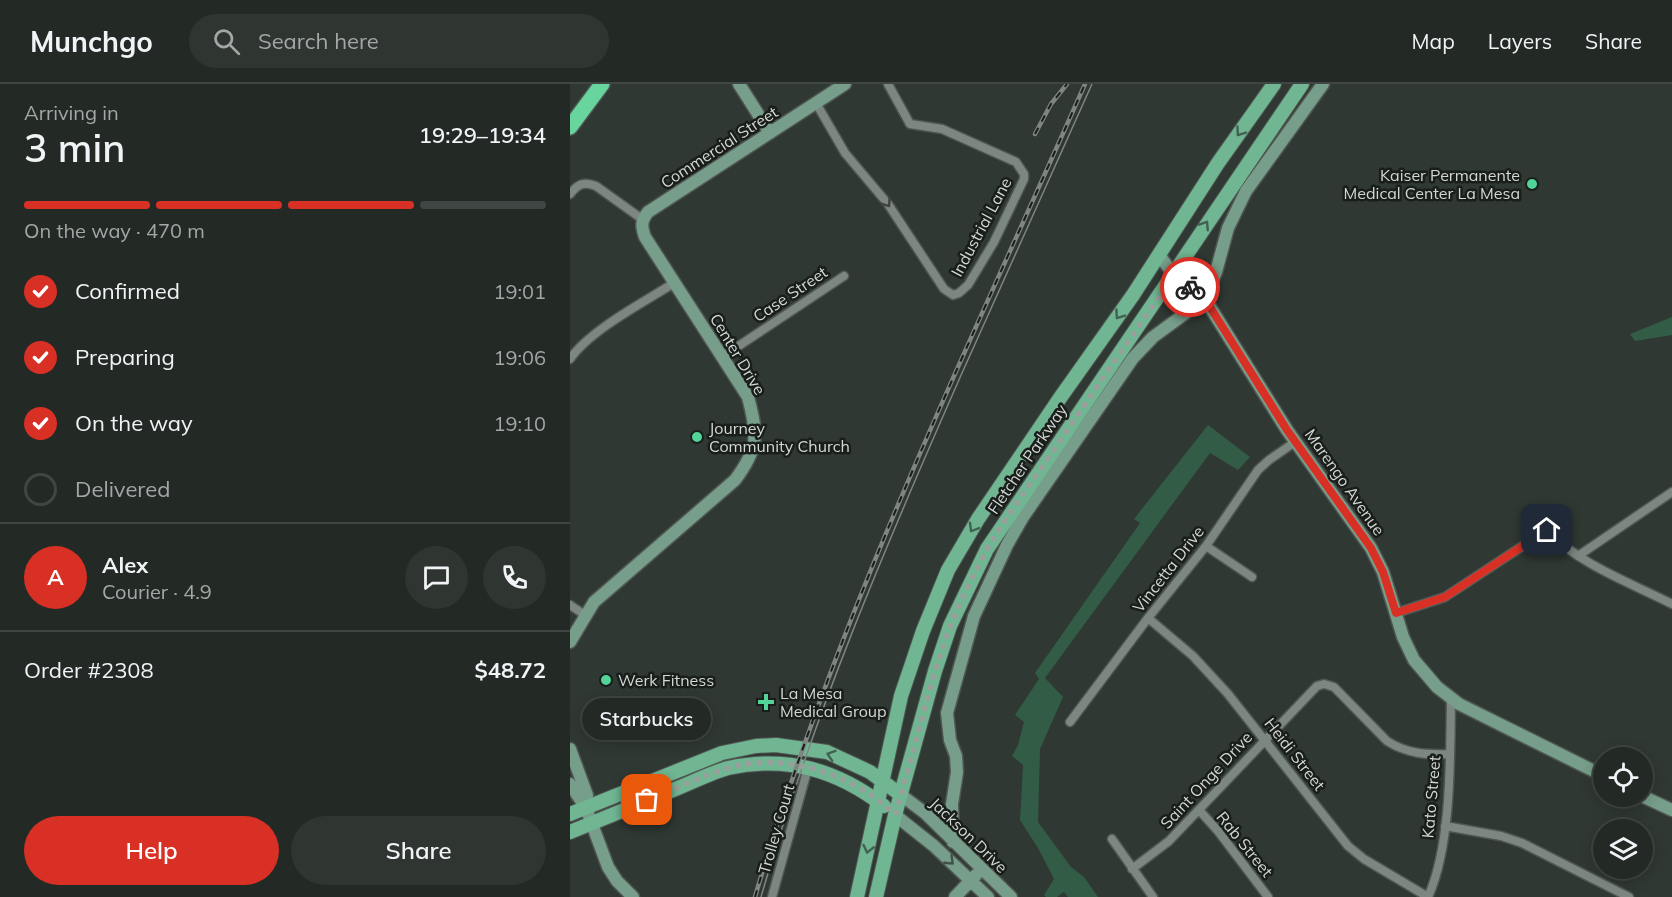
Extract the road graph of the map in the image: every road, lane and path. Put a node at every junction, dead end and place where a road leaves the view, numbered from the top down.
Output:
1 (604, 84) edge
2 (739, 84) edge
3 (845, 84) edge
4 (888, 84) edge
5 (1274, 84) edge
6 (1302, 84) edge
7 (1323, 84) edge
8 (816, 103) junction
9 (570, 127) edge
10 (770, 133) junction
11 (570, 194) edge
12 (642, 219) junction
13 (1155, 260) junction
14 (1174, 275) junction
15 (844, 276) dead end
16 (674, 283) junction
17 (1205, 299) junction
18 (722, 357) junction
19 (570, 359) edge
20 (1296, 442) junction
21 (1672, 492) edge
22 (1206, 546) junction
23 (1578, 556) junction
24 (1252, 577) dead end
25 (1672, 604) edge
26 (570, 605) edge
27 (1396, 613) junction
28 (586, 614) junction
29 (1148, 618) junction
30 (570, 642) edge
31 (1451, 698) junction
32 (1070, 722) dead end
33 (1265, 739) junction
34 (570, 749) edge
35 (1450, 754) junction
36 (808, 768) junction
37 (1593, 771) edge
38 (883, 781) junction
39 (570, 784) edge
40 (901, 795) junction
41 (878, 801) junction
42 (1653, 801) edge
43 (952, 804) junction
44 (586, 808) junction
45 (1198, 810) junction
46 (1672, 810) edge
47 (570, 814) edge
48 (896, 814) junction
49 (929, 818) junction
50 (591, 823) junction
51 (1445, 826) junction
52 (570, 832) edge
53 (1112, 839) dead end
54 (953, 842) junction
55 (1132, 869) junction
56 (981, 870) junction
57 (971, 881) junction
58 (633, 897) edge
59 (772, 897) edge
60 (857, 897) edge
61 (876, 897) edge
62 (955, 897) edge
63 (988, 897) edge
64 (1011, 897) edge
65 (1153, 897) edge
66 (1268, 897) edge
67 (1428, 897) edge
68 (1629, 897) edge

1 - 9 highway
2 - 10 street
3 - 8 street, Commercial Street
8 -> 4 street, Industrial Lane
5 -> 13 main road, Fletcher Parkway
14 -> 6 main road, Fletcher Parkway
7 - 17 street
8 - 10 street, Commercial Street
10 - 12 street, Commercial Street
11 - 12 street
12 - 16 street, Center Drive
13 - 14 street, Marengo Avenue
13 -> 38 main road, Fletcher Parkway
14 - 17 street, Marengo Avenue
14 - 40 main road, Fletcher Parkway
15 - 18 street, Case Street
16 - 18 street, Center Drive
16 - 19 street
17 - 20 street, Marengo Avenue
17 - 43 street
18 - 28 street, Center Drive
20 - 22 street, Vincetta Drive
20 - 27 street, Marengo Avenue
21 - 23 street
22 - 24 street
22 - 29 street, Vincetta Drive
23 - 25 street
23 - 27 street
26 - 28 street
27 - 31 street, Marengo Avenue
28 - 30 street, Center Drive
29 - 32 street, Vincetta Drive
29 - 33 street, Heidi Street
31 - 35 street, Kato Street
31 - 37 street, Marengo Avenue
33 - 35 street, Saint Onge Drive
33 - 45 street, Saint Onge Drive
33 - 67 street, Heidi Street
34 - 44 street
35 - 51 street, Kato Street
36 - 41 main road, Jackson Drive
36 - 50 main road, Jackson Drive
36 - 59 street, Trolley Court
38 - 40 main road, Jackson Drive
38 - 41 main road, Fletcher Parkway
38 -> 44 main road, Jackson Drive
39 - 44 street
40 - 48 main road, Fletcher Parkway
40 - 49 street, Jackson Drive
41 - 48 main road, Jackson Drive
41 -> 60 main road, Fletcher Parkway
42 - 46 street
43 - 49 street
43 - 54 street
44 - 47 main road, Jackson Drive
44 - 50 street
45 - 55 street, Saint Onge Drive
45 - 66 street, Rab Street
48 -> 57 street, Jackson Drive
48 - 61 main road, Fletcher Parkway
49 - 54 street, Jackson Drive
50 - 52 main road, Jackson Drive
50 - 58 street
51 - 67 street, Kato Street
51 - 68 street
53 - 55 street
54 - 56 street, Jackson Drive
55 - 65 street
56 - 57 street
56 - 64 street, Jackson Drive
57 - 62 street
57 - 63 street, Jackson Drive

